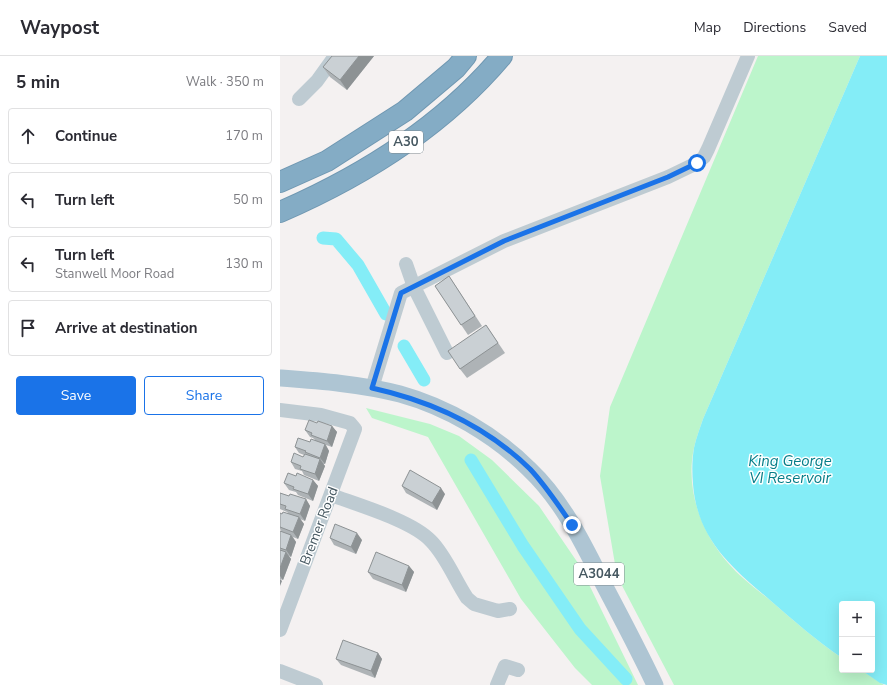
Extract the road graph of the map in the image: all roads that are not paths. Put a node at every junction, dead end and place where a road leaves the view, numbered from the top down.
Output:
1 (335, 56) edge
2 (466, 56) edge
3 (502, 56) edge
4 (748, 56) edge
5 (299, 100) dead end
6 (280, 182) edge
7 (280, 212) edge
8 (406, 264) dead end
9 (414, 287) junction
10 (447, 353) edge
11 (280, 378) edge
12 (372, 388) junction
13 (280, 410) edge
14 (331, 495) junction
15 (510, 609) dead end
16 (280, 630) edge
17 (518, 670) dead end
18 (280, 672) edge
19 (300, 682) edge
20 (316, 685) edge
21 (497, 685) edge
22 (656, 685) edge

1 - 5 street
2 - 6 highway, A30
3 - 7 highway, A30
4 - 9 street
8 - 9 street
9 - 10 street
9 - 12 street
11 - 12 main road, A3044
12 - 22 main road, A3044
13 - 14 street, Bremer Road
14 - 15 street
14 - 16 street, Bremer Road
17 - 21 street
18 - 19 street
19 - 20 street

